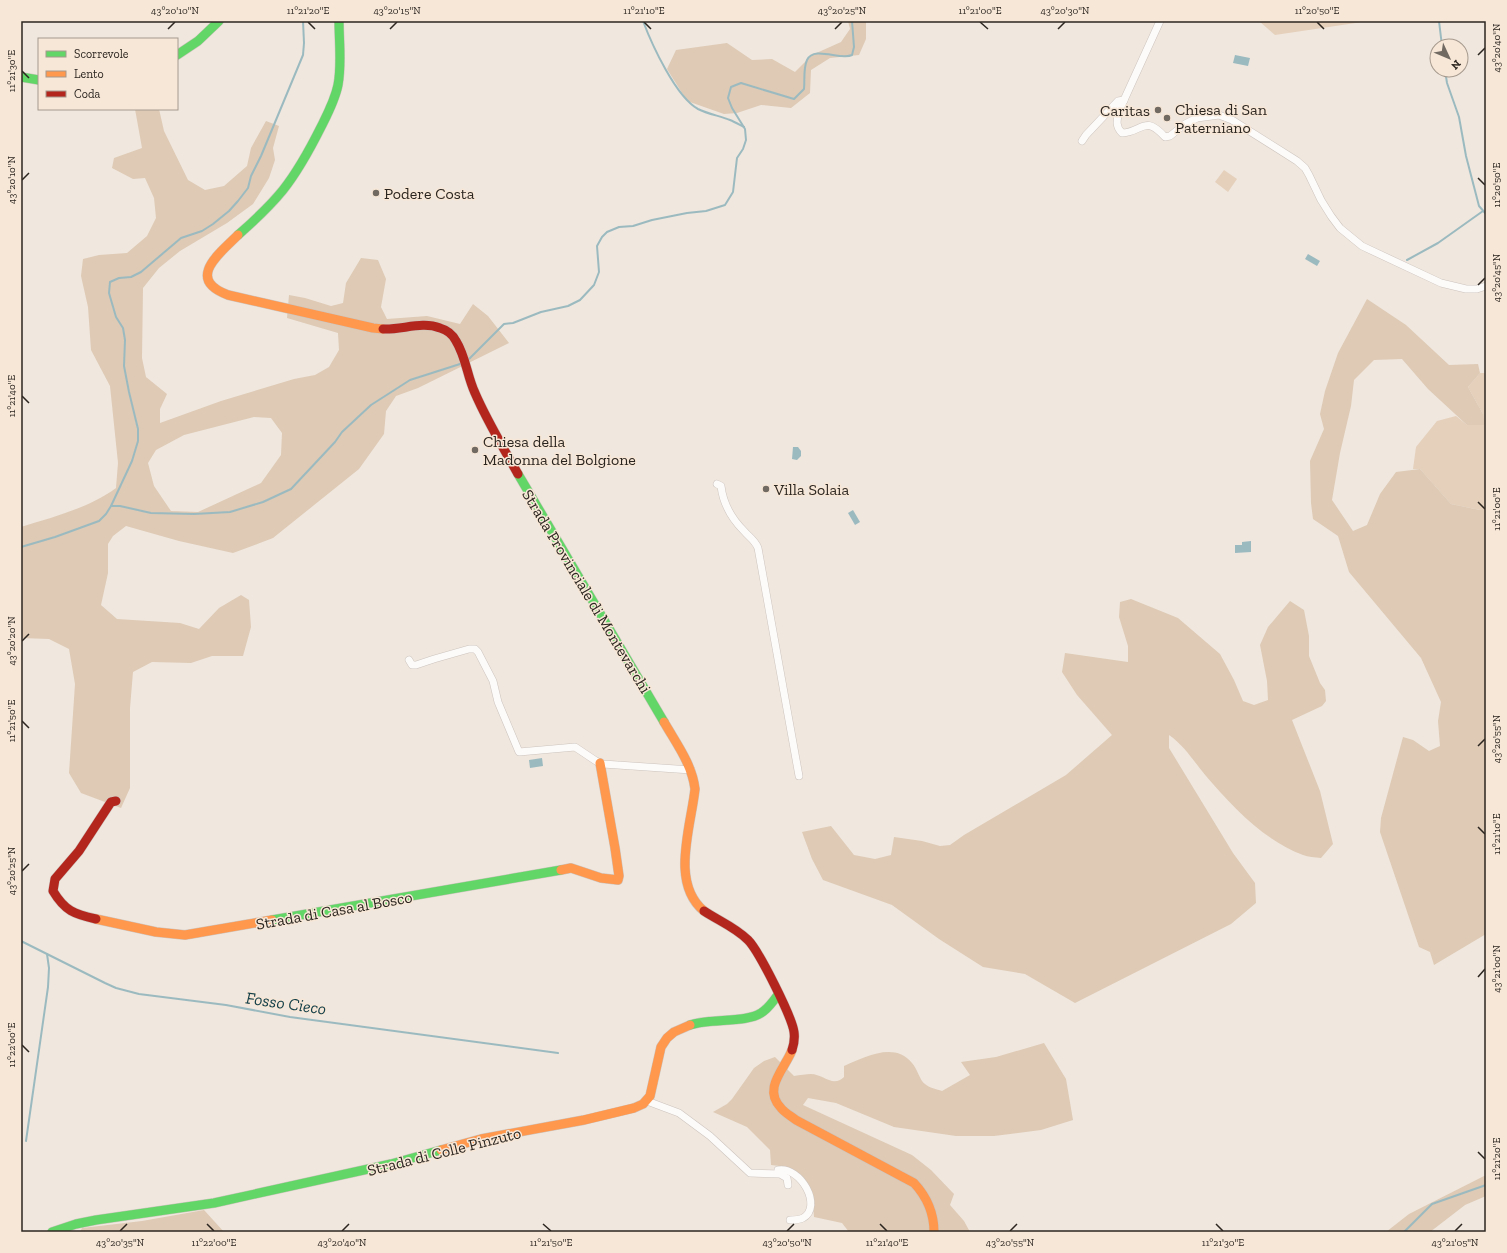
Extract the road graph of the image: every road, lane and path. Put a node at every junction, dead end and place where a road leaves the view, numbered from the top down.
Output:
1 (219, 21) edge
2 (339, 21) edge
3 (1160, 21) edge
4 (178, 54) edge
5 (21, 77) edge
6 (38, 80) edge
7 (1124, 100) junction
8 (1082, 141) dead end
9 (1486, 286) edge
10 (717, 484) dead end
11 (409, 660) dead end
12 (600, 763) junction
13 (691, 770) junction
14 (799, 776) dead end
15 (116, 800) dead end
16 (778, 995) junction
17 (647, 1101) junction
18 (764, 1174) junction
19 (788, 1185) dead end
20 (790, 1220) dead end
21 (52, 1232) edge
22 (934, 1232) edge

1 - 4 street
2 - 13 street, Strada Provinciale di Montevarchi
3 - 7 street
5 - 6 street
7 - 8 street
7 - 9 street
10 - 14 street
11 - 12 street
12 - 13 street
12 - 15 street, Strada di Casa al Bosco
13 - 16 street, Strada Provinciale di Montevarchi
16 - 17 street
16 - 22 street, Strada Provinciale di Montevarchi
17 - 18 street
17 - 21 street, Strada di Colle Pinzuto
18 - 19 street
18 - 20 street

